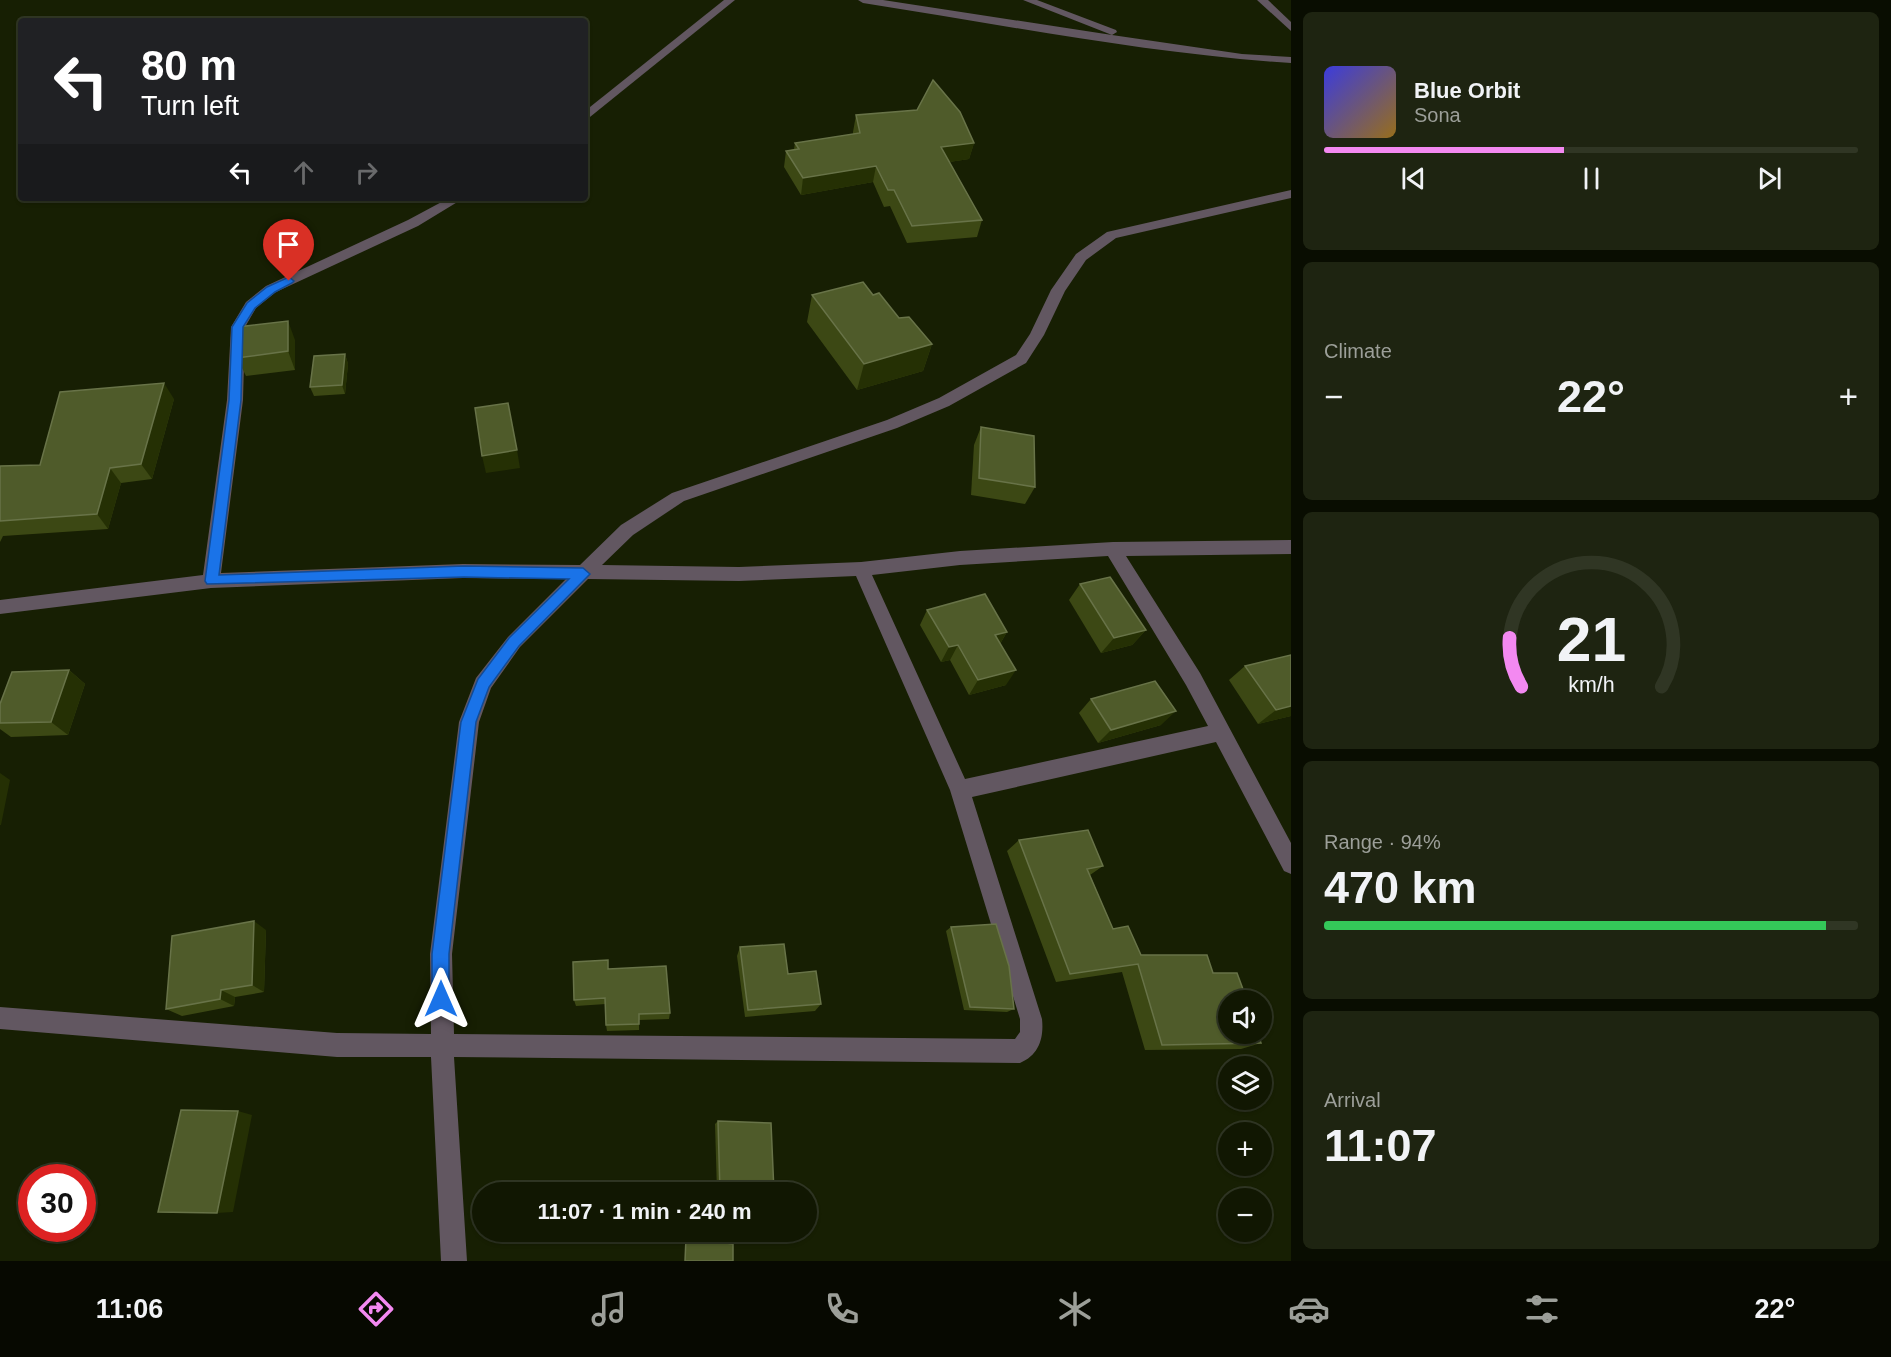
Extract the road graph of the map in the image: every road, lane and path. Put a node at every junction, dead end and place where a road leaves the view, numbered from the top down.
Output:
1 (730, 0) edge
2 (863, 0) edge
3 (1028, 0) edge
4 (1262, 0) edge
5 (1291, 28) edge
6 (1142, 43) junction
7 (1291, 60) edge
8 (588, 115) edge
9 (1291, 194) edge
10 (453, 201) edge
11 (1291, 547) edge
12 (1113, 549) junction
13 (861, 569) junction
14 (583, 574) junction
15 (211, 581) junction
16 (0, 607) edge
17 (1220, 732) junction
18 (960, 790) junction
19 (1291, 864) edge
20 (0, 1018) edge
21 (441, 1044) junction
22 (454, 1261) edge

1 - 8 street
2 - 6 street
3 - 6 street
4 - 5 street
6 - 7 street
9 - 14 street
10 - 15 street
11 - 12 street
12 - 13 street
12 - 17 street
13 - 14 street
13 - 18 street
14 - 15 street
14 - 21 street
15 - 16 street
17 - 18 street
17 - 19 street
18 - 21 street
20 - 21 street
21 - 22 street

